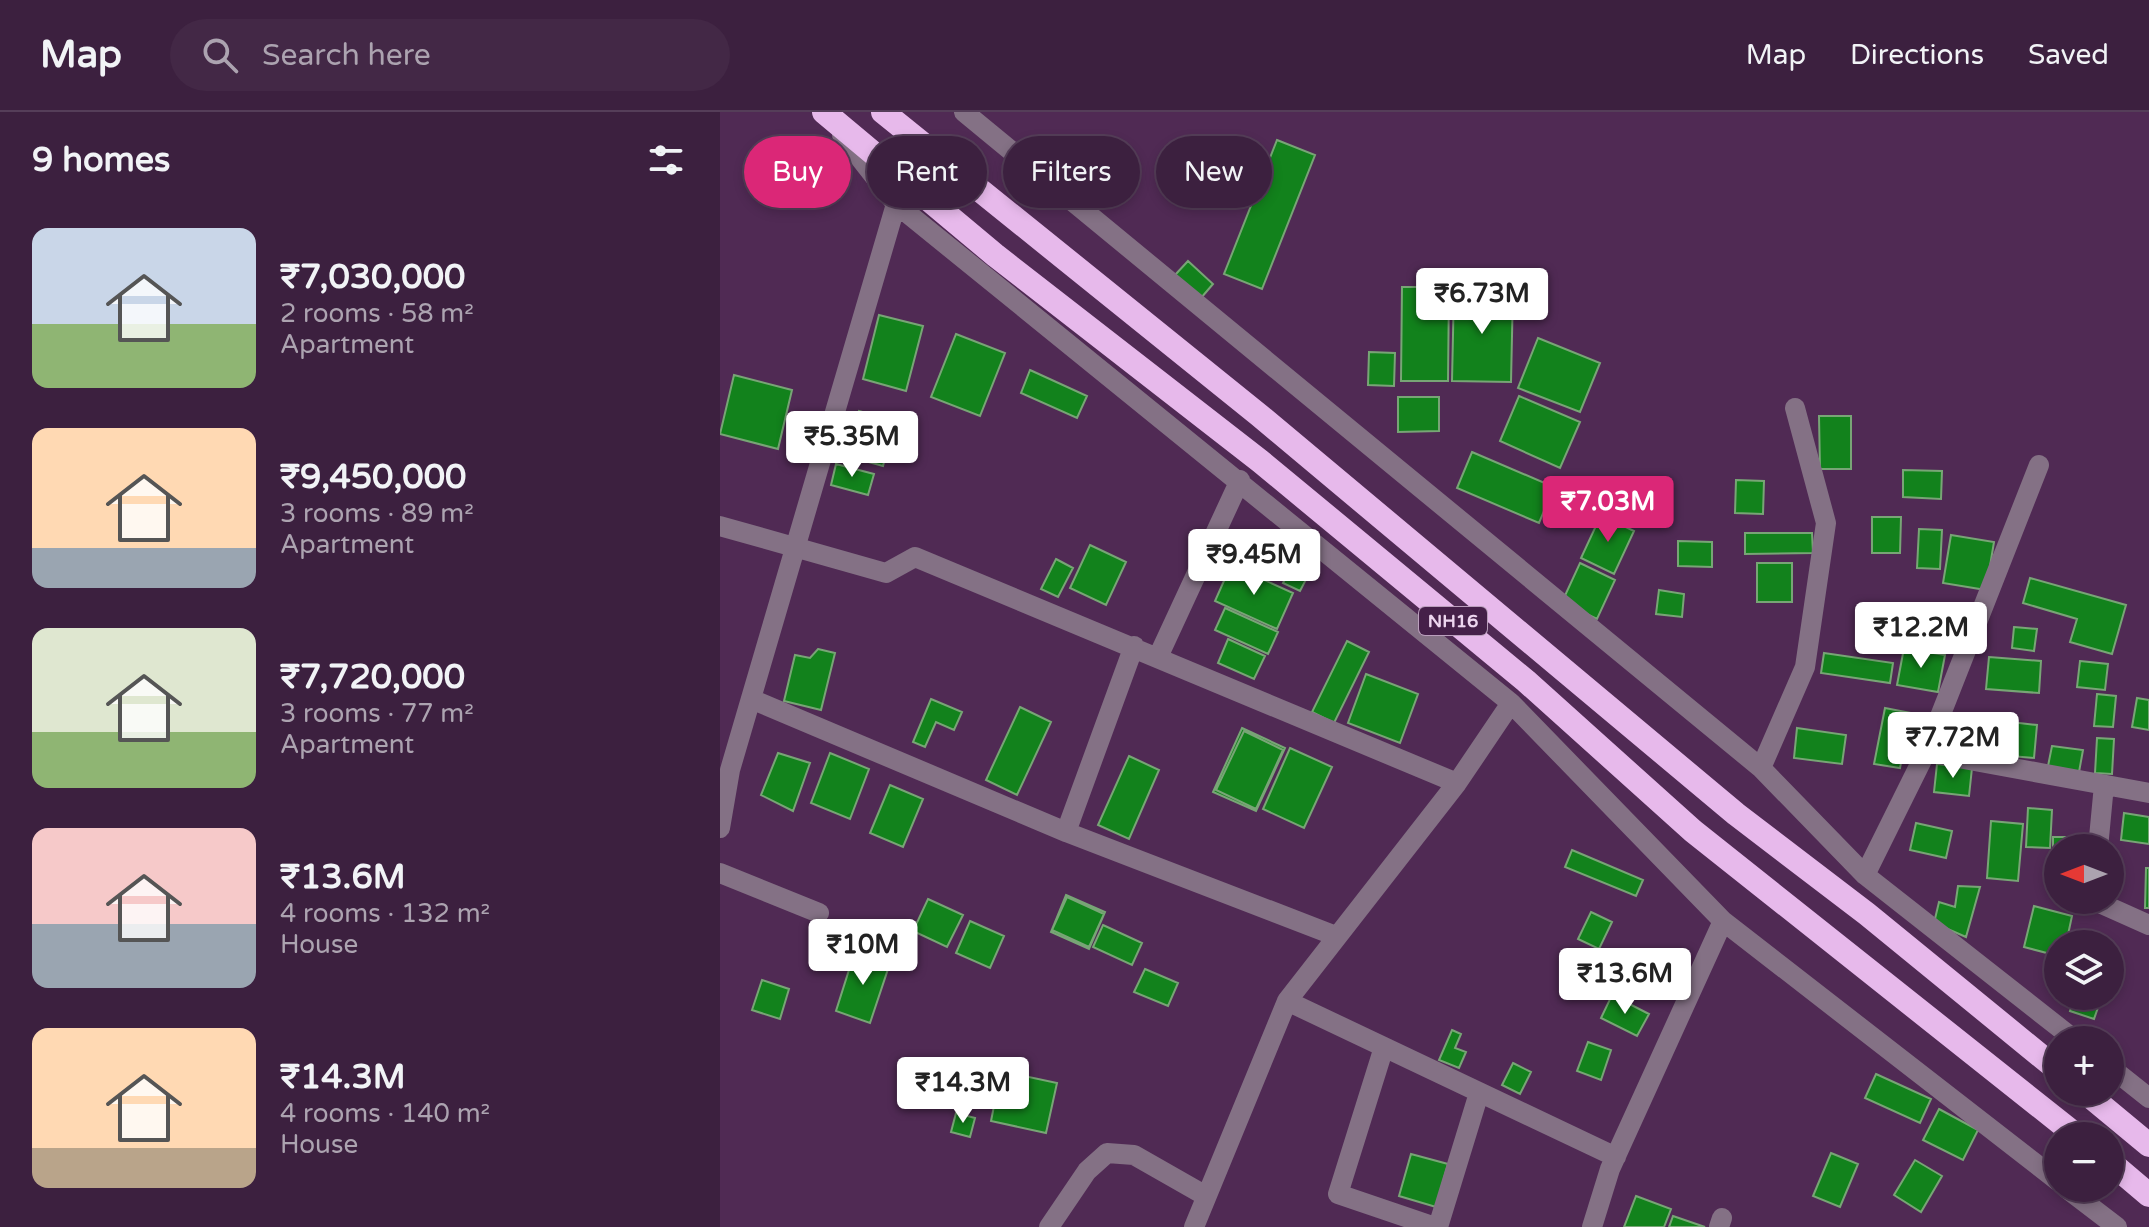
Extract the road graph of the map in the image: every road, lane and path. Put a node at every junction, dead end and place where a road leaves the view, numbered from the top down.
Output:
1 (824, 112) edge
2 (883, 112) edge
3 (964, 112) edge
4 (867, 167) edge
5 (895, 208) edge
6 (901, 208) edge
7 (1795, 408) dead end
8 (2039, 465) dead end
9 (1240, 480) junction
10 (720, 526) edge
11 (796, 547) junction
12 (1134, 646) junction
13 (1158, 657) junction
14 (751, 699) junction
15 (1511, 703) junction
16 (1926, 752) junction
17 (1761, 768) junction
18 (1457, 783) junction
19 (2104, 785) junction
20 (2149, 793) edge
21 (720, 828) edge
22 (1066, 832) junction
23 (2099, 834) edge
24 (720, 873) edge
25 (1865, 875) junction
26 (819, 913) dead end
27 (2124, 914) edge
28 (1723, 921) junction
29 (2149, 925) edge
30 (1336, 936) junction
31 (1287, 1001) junction
32 (2057, 1026) edge
33 (1384, 1047) junction
34 (2044, 1059) edge
35 (2124, 1078) edge
36 (1479, 1093) junction
37 (2149, 1098) edge
38 (2102, 1106) edge
39 (2059, 1122) edge
40 (2149, 1145) edge
41 (1616, 1157) junction
42 (2044, 1170) edge
43 (2124, 1174) edge
44 (2149, 1195) edge
45 (1206, 1196) junction
46 (2084, 1202) edge
47 (1049, 1227) edge
48 (1194, 1227) edge
49 (1436, 1227) edge
50 (1592, 1227) edge
51 (2117, 1227) edge

1 - 4 street
1 - 39 highway, NH16
2 - 34 highway, NH16
3 - 17 street
5 - 11 street
6 - 9 street
7 - 17 street
8 - 16 street
9 - 13 street
9 - 15 street
10 - 11 street
11 - 12 street
11 - 14 street
12 - 13 street
12 - 22 street
13 - 18 street
14 - 21 street
14 - 22 street
15 - 18 street
15 - 28 street
16 - 19 street
16 - 25 street
17 - 25 street
18 - 30 street
19 - 20 street
19 - 23 street
22 - 30 street
24 - 26 street
25 - 32 street
27 - 29 street
28 - 41 street
28 - 42 street
30 - 31 street
31 - 33 street
31 - 45 street
33 - 36 street
33 - 49 street
35 - 37 street
36 - 41 street
36 - 49 street
38 - 40 highway
41 - 50 street
43 - 44 highway
45 - 47 street
45 - 48 street
46 - 51 street

